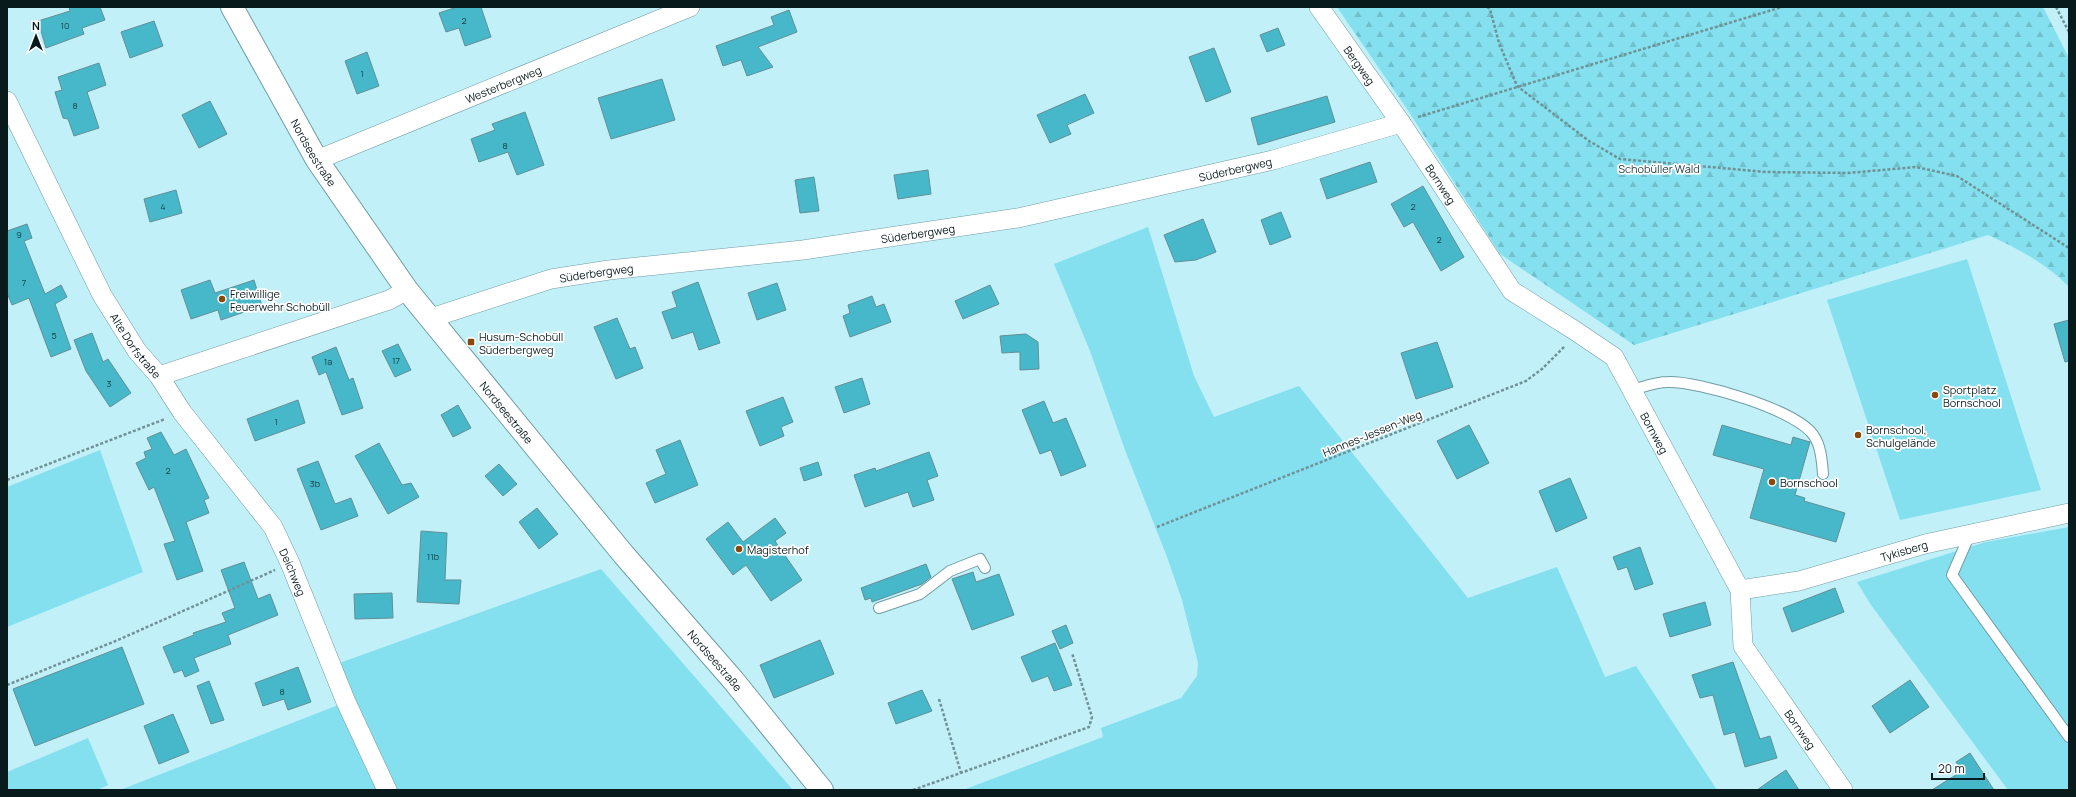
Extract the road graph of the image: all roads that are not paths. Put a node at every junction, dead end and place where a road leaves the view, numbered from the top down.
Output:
1 (232, 7) edge
2 (690, 7) edge
3 (1319, 7) edge
4 (7, 101) edge
5 (1401, 123) junction
6 (317, 160) junction
7 (408, 290) junction
8 (431, 318) junction
9 (159, 376) junction
10 (1632, 390) junction
11 (1823, 474) dead end
12 (2069, 513) edge
13 (1970, 534) junction
14 (985, 568) dead end
15 (1740, 590) junction
16 (879, 608) dead end
17 (2069, 737) edge
18 (387, 790) edge
19 (822, 790) edge
20 (1843, 790) edge

1 - 6 main road, Nordseestraße
2 - 6 street, Westerbergweg
3 - 5 street, Bergweg
4 - 9 street, Alte Dorfstraße
5 - 8 street, Süderbergweg
5 - 10 street, Bornweg
6 - 7 main road, Nordseestraße
7 - 8 main road, Nordseestraße
7 - 9 street, Alte Dorfstraße
8 - 19 main road, Nordseestraße
9 - 18 street, Deichweg
10 - 11 lane
10 - 15 street, Bornweg
12 - 13 street, Tykisberg
13 - 15 street, Tykisberg
13 - 17 lane
14 - 16 lane
15 - 20 street, Bornweg

